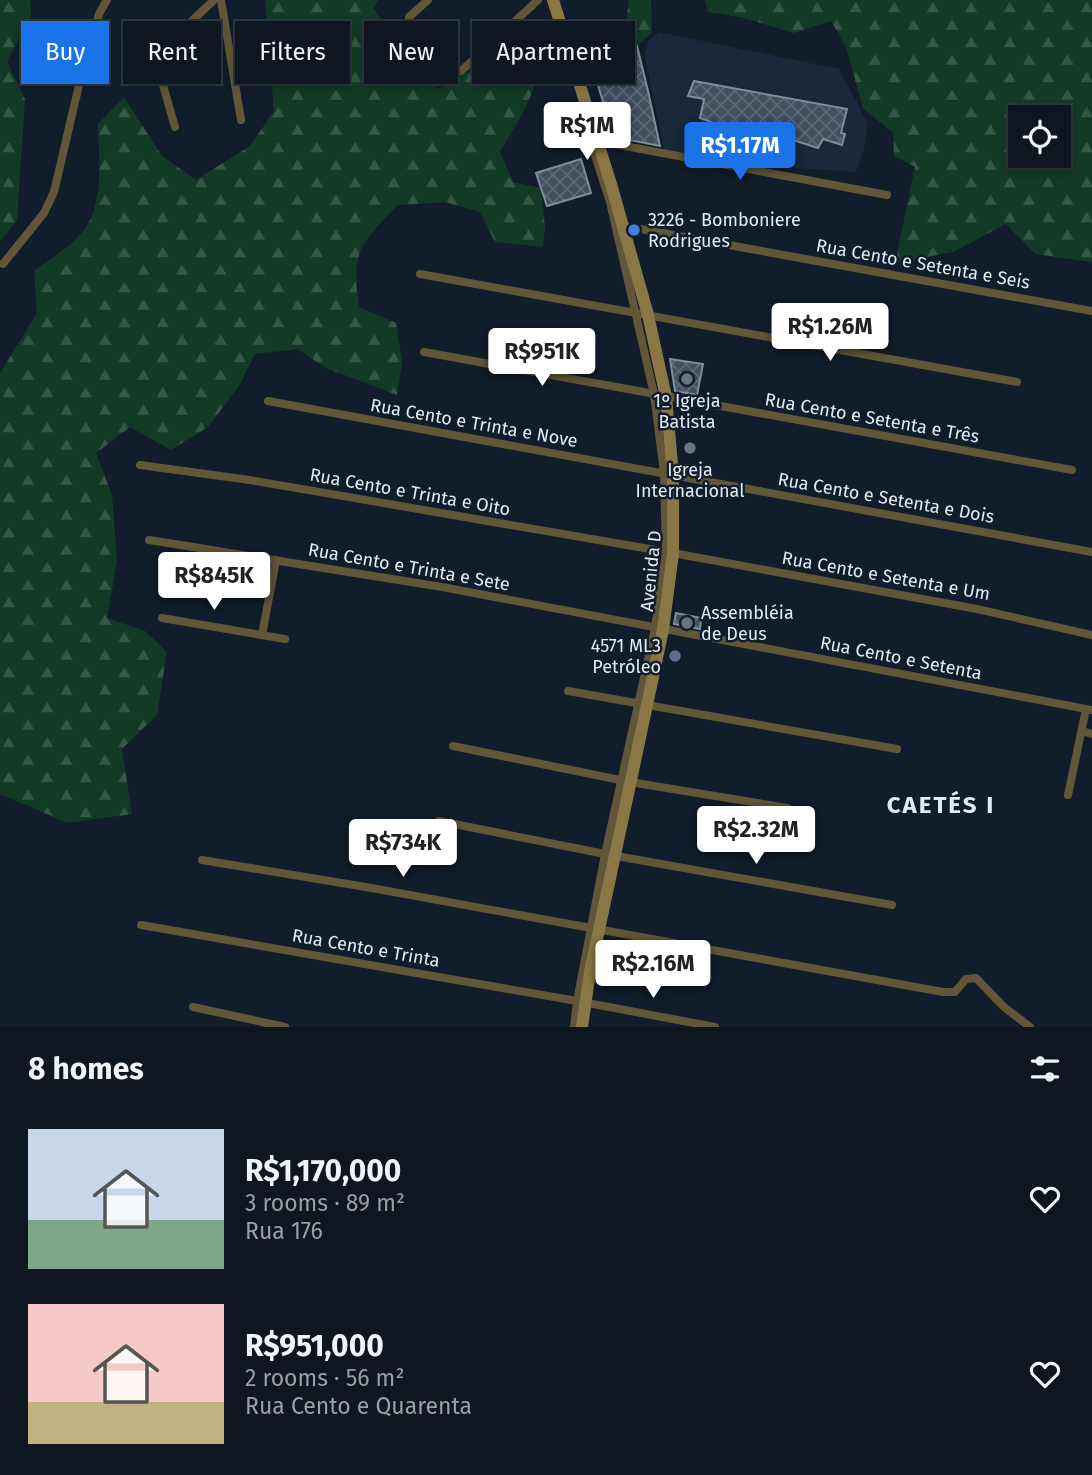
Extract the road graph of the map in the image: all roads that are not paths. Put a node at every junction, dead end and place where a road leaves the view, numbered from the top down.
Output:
1 (107, 0) edge
2 (214, 0) edge
3 (221, 0) edge
4 (428, 0) edge
5 (538, 0) edge
6 (553, 0) edge
7 (409, 17) dead end
8 (461, 71) dead end
9 (241, 120) dead end
10 (175, 127) dead end
11 (594, 142) junction
12 (887, 195) dead end
13 (624, 226) junction
14 (2, 264) dead end
15 (420, 274) dead end
16 (1092, 310) edge
17 (642, 314) junction
18 (424, 352) dead end
19 (1017, 382) dead end
20 (660, 395) junction
21 (268, 401) dead end
22 (140, 465) dead end
23 (1072, 470) dead end
24 (669, 474) junction
25 (149, 540) dead end
26 (1092, 552) edge
27 (669, 553) junction
28 (276, 560) junction
29 (162, 618) dead end
30 (659, 629) junction
31 (262, 635) junction
32 (1092, 635) edge
33 (285, 639) dead end
34 (568, 691) dead end
35 (643, 703) junction
36 (1089, 710) edge
37 (1082, 731) junction
38 (1092, 734) edge
39 (453, 746) dead end
40 (897, 749) dead end
41 (626, 780) junction
42 (1068, 794) dead end
43 (788, 808) dead end
44 (439, 821) dead end
45 (610, 855) junction
46 (202, 860) dead end
47 (892, 905) dead end
48 (141, 925) dead end
49 (595, 930) junction
50 (581, 1001) junction
51 (193, 1007) dead end
52 (285, 1027) edge
53 (574, 1027) edge
54 (582, 1027) edge
55 (715, 1027) edge
56 (1030, 1027) edge

1 - 14 street
2 - 10 street
3 - 9 street
4 - 7 street
5 - 8 street
6 - 11 street, Avenida D
11 - 12 street
11 - 13 street, Avenida D
11 - 17 street, Avenida D
13 - 16 street, Rua Cento e Setenta e Seis
13 - 17 street, Avenida D
15 - 17 street
17 - 19 street
17 - 20 street, Avenida D
18 - 20 street, Rua Cento e Setenta e Três
20 - 23 street, Rua Cento e Setenta e Três
20 - 24 street, Avenida D
21 - 24 street, Rua Cento e Trinta e Nove
22 - 27 street, Rua Cento e Trinta e Oito
24 - 26 street, Rua Cento e Setenta e Dois
24 - 27 street, Avenida D
25 - 28 street, Rua Cento e Trinta e Sete
27 - 30 street, Avenida D
27 - 32 street, Rua Cento e Setenta e Um
28 - 30 street, Rua Cento e Trinta e Sete
28 - 31 street
29 - 31 street
30 - 35 street, Avenida D
30 - 36 street, Rua Cento e Setenta
31 - 33 street
34 - 35 street
35 - 40 street
35 - 41 street, Avenida D
36 - 37 street
37 - 38 street
37 - 42 street
39 - 41 street
41 - 43 street
41 - 45 street, Avenida D
44 - 45 street
45 - 47 street
45 - 49 street, Avenida D
46 - 49 street
48 - 50 street, Rua Cento e Trinta
49 - 50 street, Avenida D
49 - 56 street
50 - 53 street, Avenida D
50 - 54 street, Avenida D
50 - 55 street, Rua Cento e Trinta
51 - 52 street

